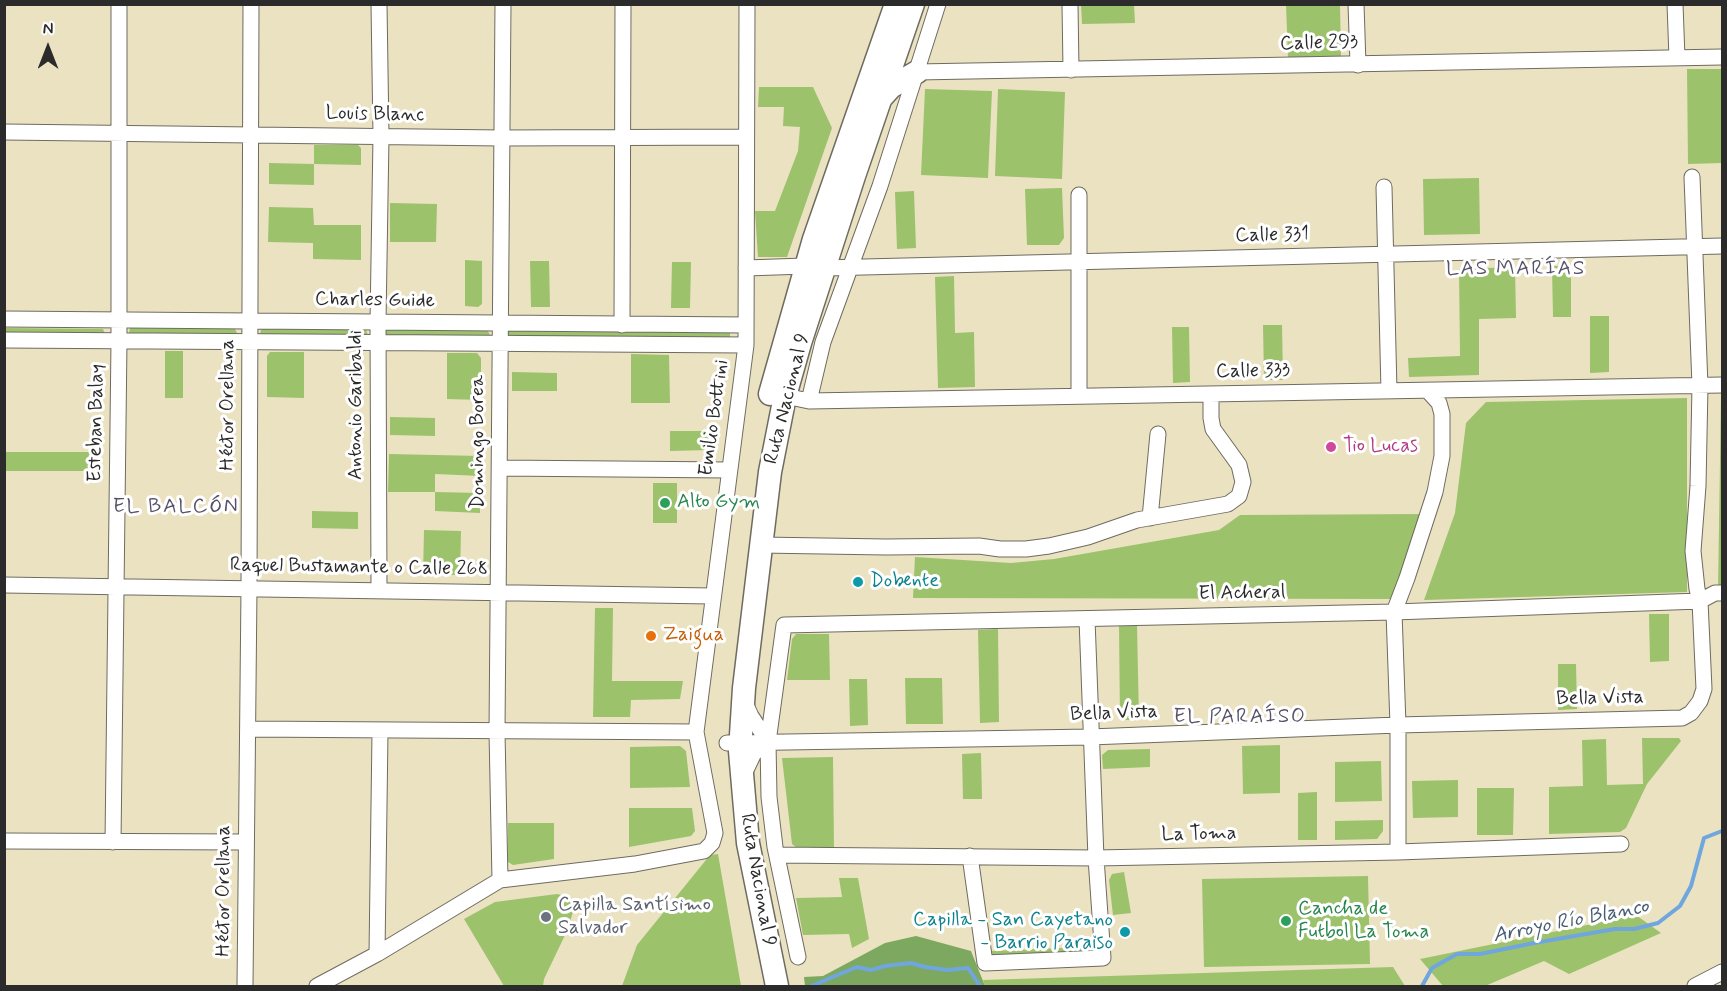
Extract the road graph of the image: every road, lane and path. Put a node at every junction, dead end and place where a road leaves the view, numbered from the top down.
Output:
1 (119, 4) edge
2 (252, 4) edge
3 (379, 4) edge
4 (503, 4) edge
5 (623, 4) edge
6 (747, 4) edge
7 (896, 4) edge
8 (913, 4) edge
9 (938, 4) edge
10 (1071, 4) edge
11 (1356, 4) edge
12 (1675, 4) edge
13 (1722, 57) edge
14 (1677, 58) junction
15 (1358, 64) junction
16 (1071, 70) junction
17 (917, 72) junction
18 (881, 98) junction
19 (4, 132) edge
20 (119, 133) junction
21 (250, 135) junction
22 (381, 136) junction
23 (745, 137) junction
24 (502, 138) junction
25 (623, 138) junction
26 (1692, 177) dead end
27 (1384, 187) dead end
28 (1079, 195) dead end
29 (1722, 246) edge
30 (1695, 247) junction
31 (1386, 254) junction
32 (1079, 261) junction
33 (814, 267) junction
34 (851, 267) junction
35 (746, 268) junction
36 (4, 319) edge
37 (119, 320) junction
38 (250, 321) junction
39 (378, 322) junction
40 (500, 324) junction
41 (622, 325) junction
42 (746, 325) junction
43 (4, 340) edge
44 (119, 341) junction
45 (250, 342) junction
46 (379, 344) junction
47 (500, 344) junction
48 (746, 345) junction
49 (1700, 386) junction
50 (1722, 386) edge
51 (1389, 391) junction
52 (1456, 391) junction
53 (1429, 392) junction
54 (1211, 394) junction
55 (1079, 395) junction
56 (785, 396) junction
57 (809, 401) junction
58 (1442, 414) junction
59 (1158, 434) dead end
60 (500, 468) junction
61 (729, 470) junction
62 (1150, 518) junction
63 (760, 545) junction
64 (4, 585) edge
65 (116, 585) junction
66 (249, 588) junction
67 (379, 589) junction
68 (498, 591) junction
69 (1722, 593) edge
70 (712, 596) junction
71 (1701, 601) junction
72 (1394, 612) junction
73 (1087, 619) junction
74 (743, 696) junction
75 (1398, 725) junction
76 (248, 729) junction
77 (380, 732) junction
78 (497, 732) junction
79 (696, 732) junction
80 (1090, 737) junction
81 (768, 742) junction
82 (734, 743) junction
83 (741, 779) junction
84 (4, 841) edge
85 (113, 842) junction
86 (246, 842) junction
87 (1621, 844) dead end
88 (1398, 852) junction
89 (777, 855) junction
90 (969, 856) junction
91 (1096, 858) junction
92 (500, 880) junction
93 (377, 954) junction
94 (798, 957) dead end
95 (1722, 972) edge
96 (245, 987) edge
97 (317, 987) edge
98 (762, 987) edge
99 (777, 987) edge
100 (1695, 987) edge

1 - 20 street, Esteban Balay
2 - 21 street, Héctor Orellana
3 - 22 street, Antonio Garibaldi
4 - 24 street, Domingo Borea
5 - 25 street
6 - 23 street, Emilio Bottini
7 - 33 main road, Ruta Nacional 9
8 - 18 main road, Ruta Nacional 9
9 - 17 street
10 - 16 street
11 - 15 street
12 - 14 street
13 - 14 street, Calle 293
14 - 15 street, Calle 293
15 - 16 street, Calle 293
16 - 17 street, Calle 293
17 - 18 main road
17 - 34 street
18 - 33 main road, Ruta Nacional 9
19 - 20 street, Louis Blanc
20 - 21 street, Louis Blanc
20 - 37 street, Esteban Balay
21 - 22 street, Louis Blanc
21 - 38 street, Héctor Orellana
22 - 24 street, Louis Blanc
22 - 39 street, Antonio Garibaldi
23 - 25 street, Louis Blanc
23 - 35 street, Emilio Bottini
24 - 25 street, Louis Blanc
24 - 40 street, Domingo Borea
25 - 41 street
26 - 30 street
27 - 31 street
28 - 32 street
29 - 30 street, Calle 331
30 - 31 street, Calle 331
30 - 49 street
31 - 32 street, Calle 331
31 - 51 street
32 - 34 street, Calle 331
32 - 55 street
33 - 34 street, Calle 331
33 - 35 street, Calle 331
33 - 56 main road, Ruta Nacional 9
33 - 82 main road, Ruta Nacional 9
34 - 57 street
35 - 42 street, Emilio Bottini
36 - 37 street, Charles Guide
37 - 38 street, Charles Guide
37 - 44 street, Esteban Balay
38 - 39 street, Charles Guide
38 - 45 street, Héctor Orellana
39 - 40 street, Charles Guide
39 - 46 street, Antonio Garibaldi
40 - 41 street, Charles Guide
40 - 47 street, Domingo Borea
41 - 42 street, Charles Guide
42 - 48 street, Emilio Bottini
43 - 44 street
44 - 45 street
44 - 65 street, Esteban Balay
45 - 46 street
45 - 66 street, Héctor Orellana
46 - 47 street
46 - 67 street, Antonio Garibaldi
47 - 48 street
47 - 60 street, Domingo Borea
48 - 61 street, Emilio Bottini
49 - 50 street, Calle 333
49 - 52 street, Calle 333
49 - 71 street
51 - 53 street, Calle 333
51 - 54 street, Calle 333
52 - 53 street, Calle 333
52 - 58 street
53 - 58 street
54 - 55 street, Calle 333
54 - 62 street
55 - 57 street, Calle 333
56 - 57 street, Calle 333
56 - 63 main road, Ruta Nacional 9
58 - 72 street
59 - 62 street
60 - 61 street
60 - 68 street, Domingo Borea
61 - 70 street, Emilio Bottini
62 - 63 street
63 - 74 main road, Ruta Nacional 9
64 - 65 street, Raquel Bustamante o Calle 268
65 - 66 street, Raquel Bustamante o Calle 268
65 - 85 street, Esteban Balay
66 - 67 street, Raquel Bustamante o Calle 268
66 - 76 street, Héctor Orellana
67 - 68 street, Raquel Bustamante o Calle 268
68 - 70 street, Raquel Bustamante o Calle 268
68 - 78 street, Domingo Borea
69 - 71 street, El Acheral
70 - 79 street, Emilio Bottini
71 - 72 street, El Acheral
71 - 75 street, Bella Vista
72 - 73 street, El Acheral
72 - 75 street
73 - 80 street
73 - 81 street, El Acheral
74 - 81 street
74 - 82 main road, Ruta Nacional 9
75 - 80 street, Bella Vista
75 - 88 street
76 - 77 street
76 - 86 street, Héctor Orellana
77 - 78 street
77 - 93 street
78 - 79 street
78 - 92 street, Domingo Borea
79 - 92 street, Emilio Bottini
80 - 81 street, Bella Vista
80 - 91 street
81 - 82 street, Bella Vista
81 - 83 street
81 - 89 street
82 - 83 main road, Ruta Nacional 9
82 - 98 main road, Ruta Nacional 9
83 - 99 main road, Ruta Nacional 9
84 - 85 street
85 - 86 street
86 - 96 street, Héctor Orellana
87 - 88 street, La Toma
88 - 91 street, La Toma
89 - 90 street, La Toma
89 - 94 street
90 - 91 street, La Toma
90 - 91 street
92 - 93 street
93 - 97 street
95 - 100 street

